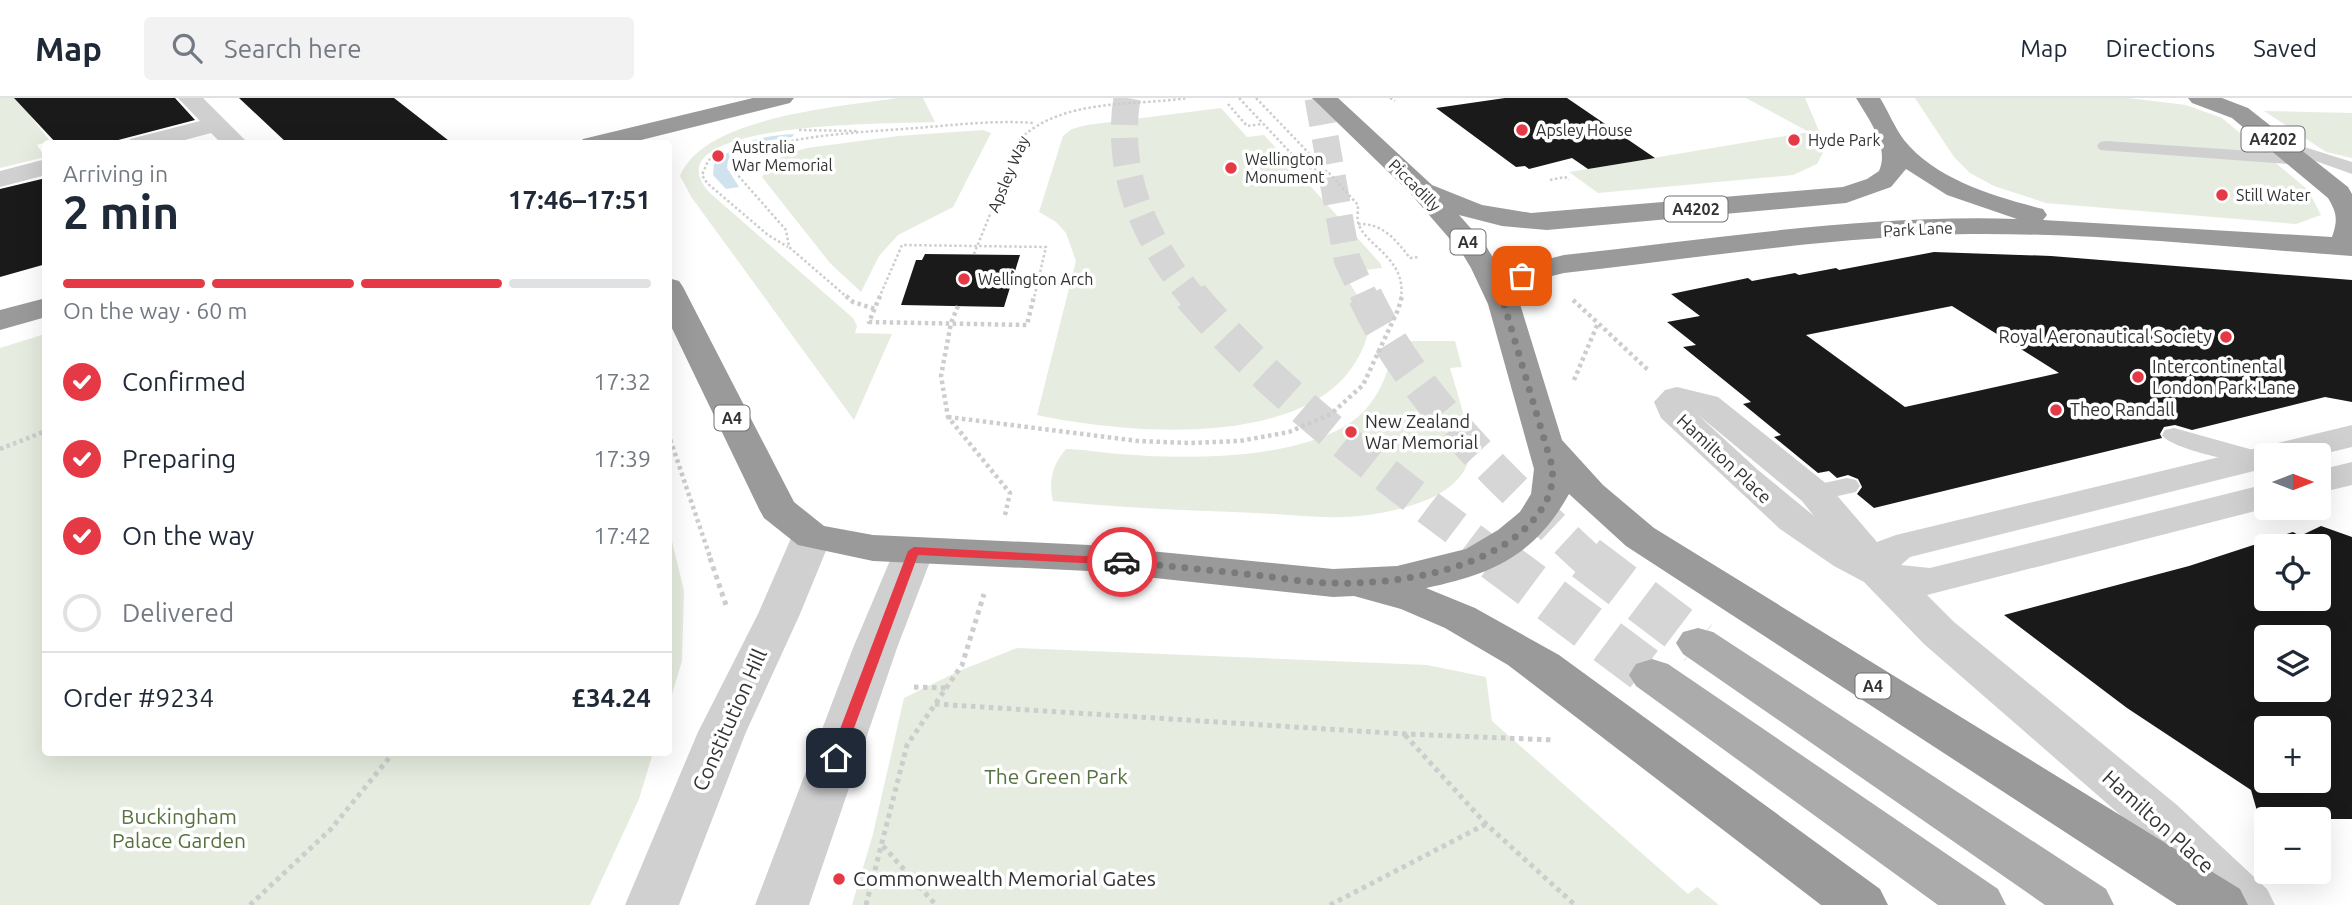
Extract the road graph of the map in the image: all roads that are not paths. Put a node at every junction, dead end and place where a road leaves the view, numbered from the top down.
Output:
1 (190, 98) edge
2 (782, 98) edge
3 (1324, 98) edge
4 (1868, 98) edge
5 (2200, 98) edge
6 (710, 115) junction
7 (216, 124) junction
8 (154, 140) edge
9 (233, 140) edge
10 (608, 140) edge
11 (668, 140) edge
12 (1892, 142) junction
13 (2106, 146) dead end
14 (2290, 152) junction
15 (42, 168) edge
16 (2352, 169) edge
17 (0, 178) edge
18 (1419, 187) junction
19 (2351, 212) edge
20 (2135, 232) junction
21 (2348, 247) edge
22 (672, 295) edge
23 (1504, 304) junction
24 (42, 308) edge
25 (0, 320) edge
26 (2174, 435) dead end
27 (2352, 436) edge
28 (1546, 443) junction
29 (2331, 444) edge
30 (2254, 462) edge
31 (2254, 472) edge
32 (812, 537) junction
33 (914, 551) junction
34 (1878, 572) junction
35 (1333, 583) junction
36 (1698, 643) tunnel mouth
37 (1651, 675) tunnel mouth
38 (652, 905) edge
39 (782, 905) edge
40 (1861, 905) edge
41 (1979, 905) edge
42 (2087, 905) edge
43 (2221, 905) edge
44 (2248, 905) edge

1 - 7 street
2 - 6 highway
3 - 18 highway, Piccadilly / A4
4 - 12 highway, A4202
5 - 14 highway, A4202
6 - 10 highway
6 - 11 highway
7 - 8 street
7 - 9 street
12 - 18 highway, A4202
12 - 20 highway, A4202
13 - 14 lane
14 - 16 lane
14 - 19 highway, A4202
15 - 17 street
18 - 23 highway, Piccadilly / A4
19 - 21 highway, A4202
20 - 21 highway, Park Lane / A4202
20 - 23 highway, Park Lane / A4202
22 - 32 highway, A4
23 - 28 highway, Piccadilly / A4
24 - 25 highway
26 - 30 lane
27 - 29 street, Hamilton Place
28 - 35 highway, A4
28 - 43 highway, A4
31 - 34 street, Hamilton Place
32 - 33 highway, A4
32 - 38 street, Constitution Hill
33 - 35 highway, A4
33 - 39 street
34 - 34 street, Hamilton Place
34 - 44 street, Hamilton Place
35 - 40 highway, A4
36 - 42 main road
37 - 41 main road

